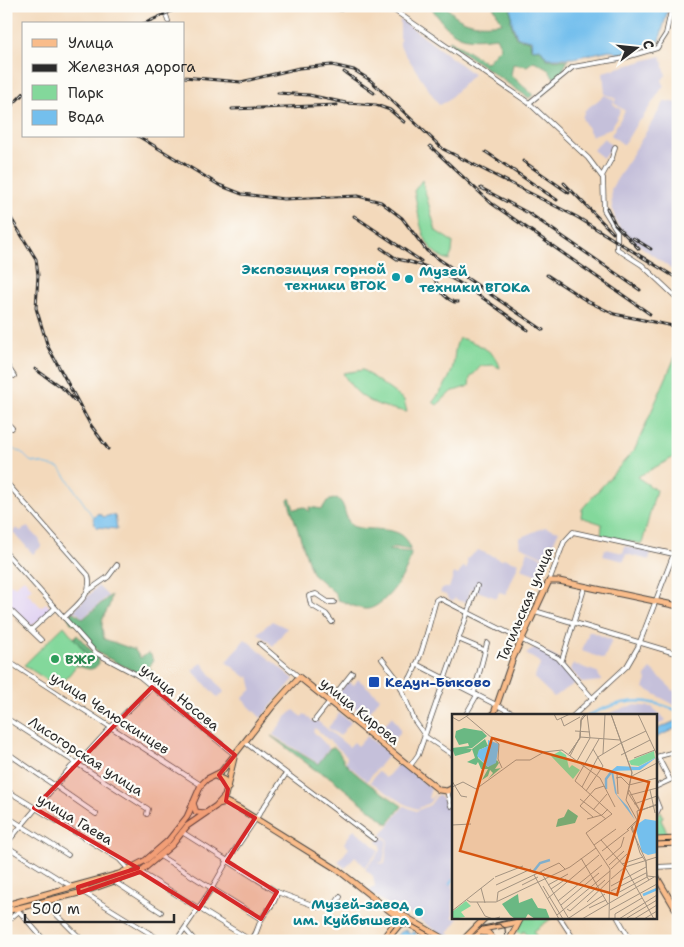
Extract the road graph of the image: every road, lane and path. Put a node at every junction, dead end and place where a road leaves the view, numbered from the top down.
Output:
1 (163, 6) edge
2 (388, 6) edge
3 (672, 6) edge
4 (168, 21) dead end
5 (529, 104) junction
6 (615, 147) dead end
7 (602, 176) junction
8 (678, 299) edge
9 (6, 364) edge
10 (14, 376) dead end
11 (6, 422) edge
12 (12, 428) dead end
13 (7, 486) edge
14 (678, 544) edge
15 (6, 553) edge
16 (676, 555) edge
17 (118, 565) dead end
18 (549, 581) junction
19 (477, 586) dead end
20 (586, 586) junction
21 (88, 592) junction
22 (334, 602) dead end
23 (655, 602) junction
24 (6, 606) edge
25 (678, 606) edge
26 (55, 608) junction
27 (535, 611) junction
28 (467, 612) junction
29 (64, 618) junction
30 (332, 622) dead end
31 (574, 622) junction
32 (30, 630) junction
33 (458, 639) junction
34 (522, 639) junction
35 (41, 640) dead end
36 (640, 642) junction
37 (487, 643) dead end
38 (260, 644) dead end
39 (484, 650) junction
40 (678, 654) edge
41 (382, 659) dead end
42 (562, 660) junction
43 (7, 661) edge
44 (416, 664) junction
45 (352, 673) dead end
46 (299, 677) junction
47 (445, 678) junction
48 (152, 687) junction
49 (402, 688) junction
50 (476, 694) junction
51 (593, 699) junction
52 (330, 701) junction
53 (498, 706) junction
54 (466, 714) edge
55 (494, 714) edge
56 (514, 714) edge
57 (575, 714) edge
58 (6, 718) edge
59 (315, 720) dead end
60 (111, 727) junction
61 (425, 735) junction
62 (246, 742) junction
63 (678, 751) edge
64 (6, 752) edge
65 (451, 755) edge
66 (234, 756) junction
67 (656, 757) edge
68 (76, 764) junction
69 (410, 766) junction
70 (286, 774) junction
71 (214, 776) junction
72 (201, 785) junction
73 (55, 786) junction
74 (656, 787) edge
75 (452, 788) edge
76 (6, 790) edge
77 (228, 790) junction
78 (447, 791) junction
79 (656, 800) edge
80 (193, 803) junction
81 (216, 806) junction
82 (451, 806) dead end
83 (34, 808) junction
84 (240, 809) junction
85 (205, 813) junction
86 (96, 814) dead end
87 (147, 814) dead end
88 (656, 814) edge
89 (6, 816) edge
90 (255, 818) junction
91 (21, 825) junction
92 (182, 832) junction
93 (374, 839) dead end
94 (678, 839) edge
95 (656, 842) edge
96 (656, 842) edge
97 (678, 843) edge
98 (6, 845) edge
99 (68, 855) dead end
100 (160, 856) junction
101 (227, 861) junction
102 (678, 866) edge
103 (656, 867) edge
104 (129, 870) junction
105 (140, 872) junction
106 (656, 876) edge
107 (115, 882) junction
108 (76, 887) junction
109 (212, 888) junction
110 (277, 892) junction
111 (81, 893) junction
112 (340, 897) dead end
113 (44, 902) junction
114 (382, 904) junction
115 (6, 905) edge
116 (199, 909) junction
117 (6, 910) edge
118 (17, 910) junction
119 (162, 912) dead end
120 (392, 913) junction
121 (678, 913) edge
122 (261, 919) junction
123 (400, 919) junction
124 (483, 920) edge
125 (520, 920) edge
126 (561, 920) edge
127 (619, 920) edge
128 (6, 922) edge
129 (411, 922) junction
130 (392, 926) junction
131 (185, 929) junction
132 (479, 932) junction
133 (249, 940) edge
134 (45, 941) edge
135 (83, 941) edge
136 (162, 941) edge
137 (176, 941) edge
138 (195, 941) edge
139 (380, 941) edge
140 (386, 941) edge
141 (439, 941) edge
142 (447, 941) edge
143 (462, 941) edge
144 (469, 941) edge
145 (495, 941) edge
146 (509, 941) edge
147 (575, 941) edge
148 (631, 941) edge

1 - 4 street
2 - 5 street
3 - 5 street
5 - 7 street
6 - 7 street
7 - 8 street
9 - 10 street
11 - 12 street
13 - 21 street
14 - 16 street
15 - 26 street, улица Носова
16 - 18 street, Тагильская улица
16 - 23 street
17 - 21 street
18 - 20 main road
18 - 27 main road, Тагильская улица
19 - 28 street
20 - 23 main road
20 - 31 street
21 - 29 street
22 - 30 street
23 - 25 main road
23 - 36 street
24 - 32 street
26 - 29 street, улица Носова
26 - 32 street
27 - 31 street
27 - 34 main road, Тагильская улица
28 - 33 street
28 - 34 street
28 - 44 street
29 - 48 street, улица Носова
31 - 36 street
31 - 42 street
32 - 35 street
33 - 39 street
33 - 47 street
34 - 42 street
34 - 53 main road, Тагильская улица
36 - 40 street
36 - 51 street
37 - 39 street
38 - 46 street, улица Кирова
39 - 50 street
41 - 49 street
42 - 51 street
43 - 60 street, улица Челюскинцев
44 - 47 street
44 - 49 street
45 - 52 street
46 - 52 main road, улица Кирова
46 - 62 main road
47 - 50 street
47 - 61 street
48 - 60 street
48 - 66 street, улица Носова
49 - 61 street
50 - 53 street
50 - 54 street
51 - 57 street
52 - 59 street
52 - 69 main road, улица Кирова
53 - 55 main road, Тагильская улица
53 - 56 street
58 - 68 street, Лисогорская улица
60 - 68 street
60 - 72 street, улица Челюскинцев
61 - 65 street
61 - 69 street
62 - 66 main road
62 - 70 street
63 - 67 street
64 - 73 street
66 - 71 main road
66 - 77 main road
67 - 74 street
68 - 73 street
68 - 87 street, Лисогорская улица
69 - 78 main road, улица Кирова
70 - 90 street
70 - 93 street
71 - 72 main road
71 - 77 main road
72 - 80 main road
73 - 83 street
73 - 86 street
75 - 78 main road
76 - 83 street, улица Гаева
77 - 81 main road
77 - 84 main road
78 - 82 street
79 - 88 street
80 - 85 main road
80 - 104 main road
81 - 84 main road
81 - 85 main road
83 - 91 street
83 - 104 street, улица Гаева
84 - 90 main road
85 - 92 main road
89 - 91 street
90 - 101 street
90 - 114 main road
91 - 98 street
91 - 99 street
92 - 100 main road
92 - 101 street
94 - 95 main road
96 - 97 main road
98 - 108 street
100 - 105 main road
100 - 109 street
101 - 109 street
101 - 110 street
102 - 103 street
104 - 108 main road
105 - 107 main road
105 - 116 street
106 - 121 main road
107 - 111 main road
107 - 119 street
108 - 111 main road
108 - 115 main road
109 - 116 street
109 - 122 street
110 - 112 street
110 - 122 street
111 - 113 main road
111 - 136 street
113 - 118 main road
113 - 135 street
114 - 120 main road
114 - 129 main road
116 - 131 street
116 - 133 street
117 - 118 main road
118 - 128 street
118 - 134 street
120 - 123 main road
120 - 130 main road
122 - 133 street
123 - 129 main road
123 - 130 main road
124 - 143 main road
125 - 132 main road
125 - 146 main road
126 - 147 street
127 - 148 street
129 - 140 main road
129 - 141 main road
129 - 142 main road
130 - 139 main road
131 - 137 street
131 - 138 street
132 - 144 main road
132 - 145 main road

